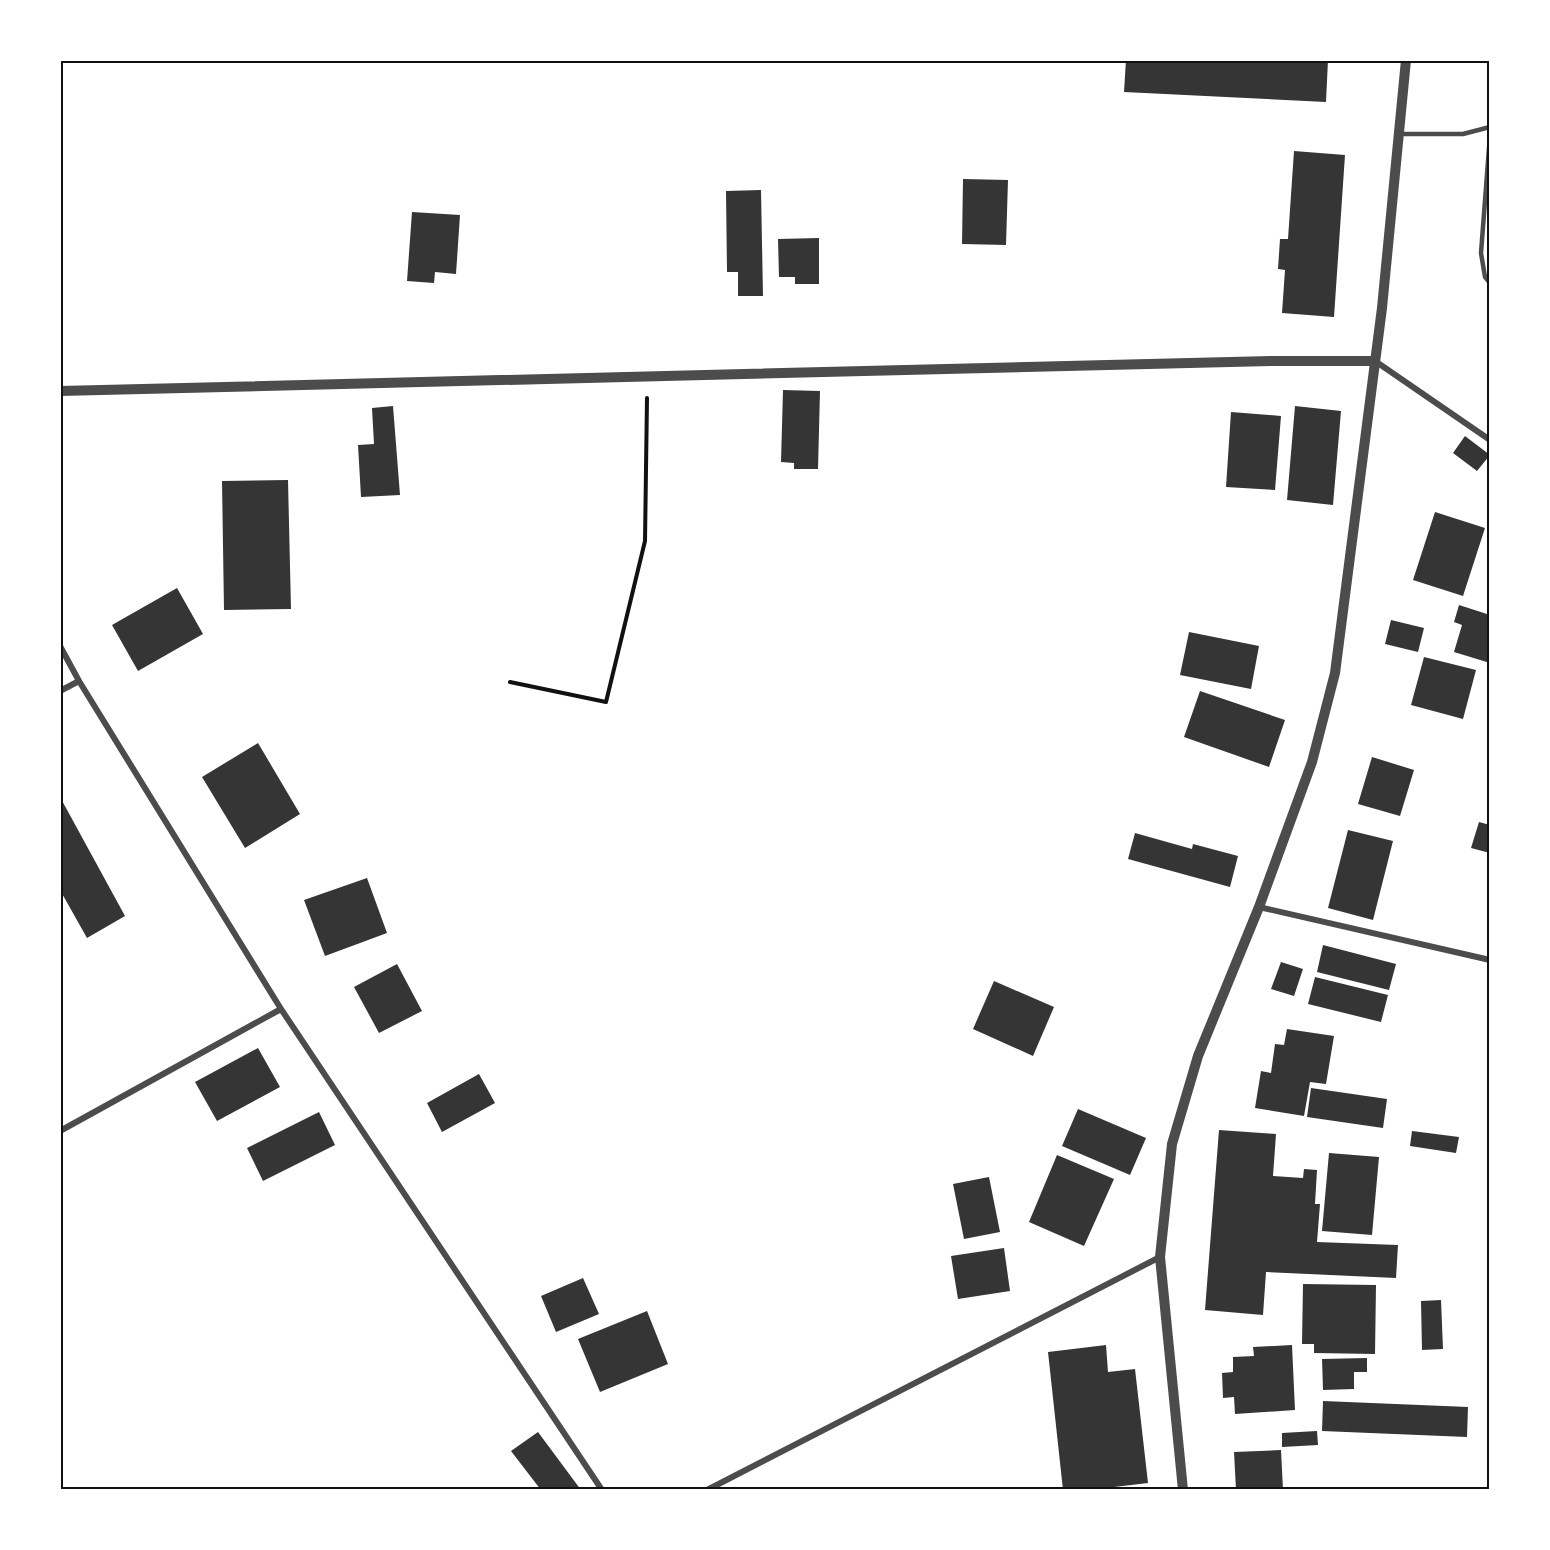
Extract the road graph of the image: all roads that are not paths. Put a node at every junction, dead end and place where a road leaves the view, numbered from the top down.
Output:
1 (1406, 60) edge
2 (1490, 127) edge
3 (1400, 134) junction
4 (1490, 135) edge
5 (1490, 283) edge
6 (1375, 361) junction
7 (60, 391) edge
8 (1490, 440) edge
9 (60, 646) edge
10 (79, 681) junction
11 (60, 692) edge
12 (1259, 907) junction
13 (1490, 960) edge
14 (281, 1008) junction
15 (60, 1131) edge
16 (1160, 1257) junction
17 (602, 1490) edge
18 (706, 1490) edge
19 (1183, 1490) edge

1 - 3 street
2 - 3 lane
3 - 6 street
4 - 5 lane
6 - 7 street
6 - 8 street
6 - 12 street
9 - 10 street
10 - 11 street
10 - 14 street
12 - 13 street
12 - 16 street
14 - 15 street
14 - 17 street
16 - 18 street
16 - 19 street

